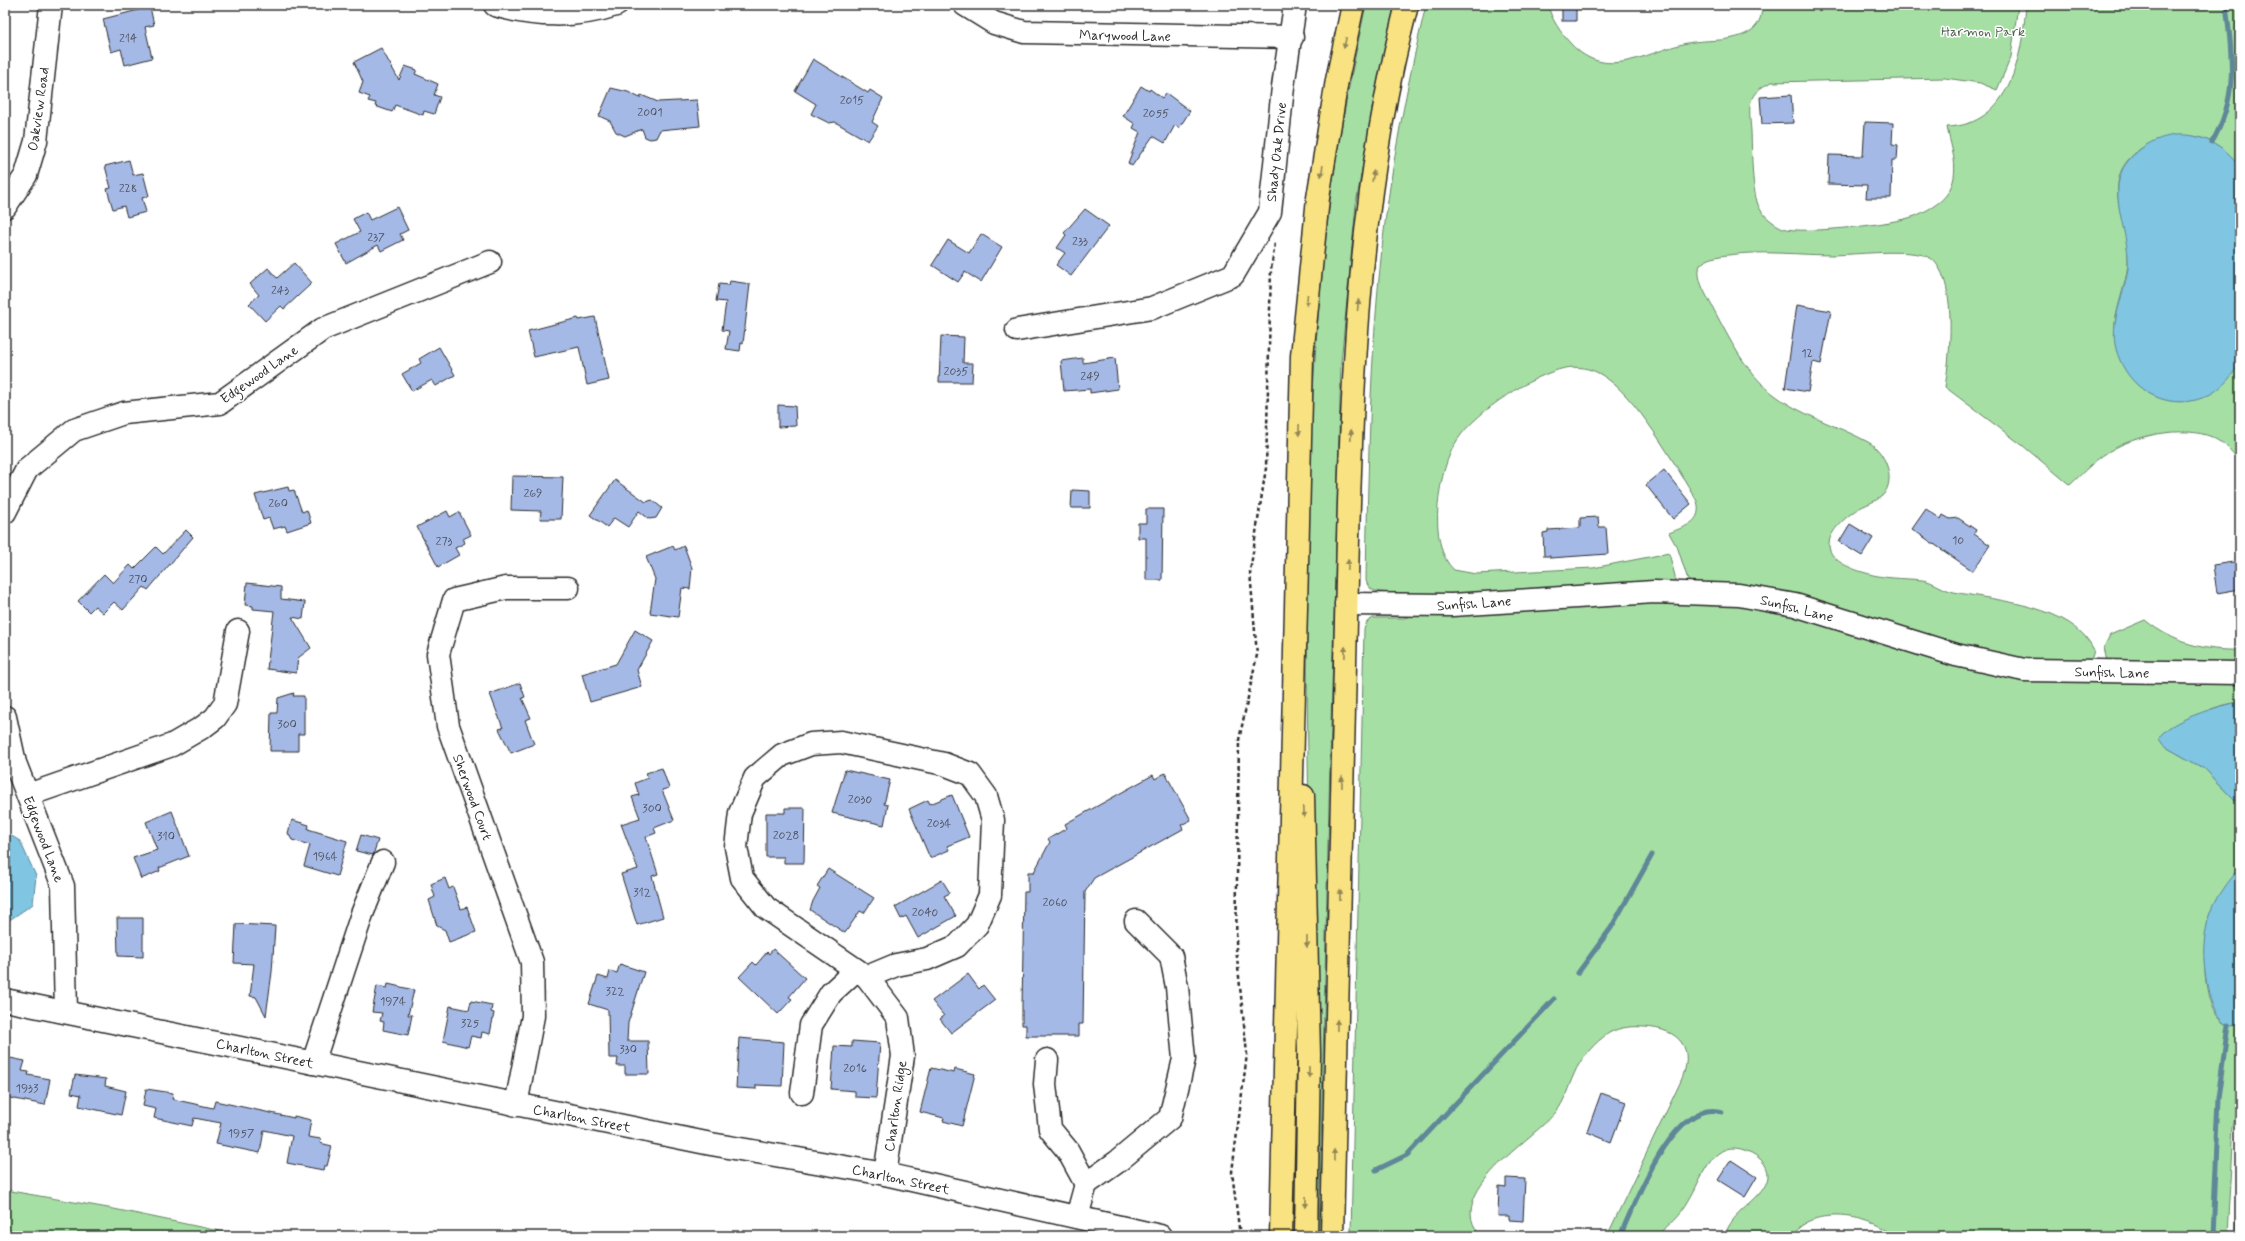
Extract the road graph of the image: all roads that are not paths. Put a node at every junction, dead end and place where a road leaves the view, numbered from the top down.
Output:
1 (51, 5) edge
2 (495, 5) edge
3 (616, 5) edge
4 (965, 5) edge
5 (1296, 5) edge
6 (1353, 5) edge
7 (1407, 5) edge
8 (1292, 37) junction
9 (5, 206) edge
10 (490, 262) dead end
11 (1017, 330) dead end
12 (5, 512) edge
13 (568, 588) dead end
14 (1346, 604) junction
15 (238, 631) dead end
16 (2240, 673) edge
17 (1293, 676) junction
18 (5, 717) edge
19 (28, 795) junction
20 (383, 862) dead end
21 (1136, 921) dead end
22 (862, 973) junction
23 (5, 1000) edge
24 (66, 1012) junction
25 (1047, 1060) dead end
26 (313, 1063) junction
27 (802, 1093) dead end
28 (516, 1105) junction
29 (885, 1174) junction
30 (1086, 1184) junction
31 (1077, 1217) junction
32 (1156, 1235) edge
33 (1281, 1236) edge
34 (1306, 1236) edge
35 (1332, 1236) edge

1 - 9 street, Oakview Road
2 - 3 street
4 - 8 street, Marywood Lane
5 - 8 street, Shady Oak Drive
6 -> 17 highway
14 -> 7 highway
8 - 11 street, Shady Oak Drive
10 - 12 street, Edgewood Lane
13 - 28 street, Sherwood Court
14 - 16 street, Sunfish Lane
35 -> 14 highway
15 - 19 street
17 - 33 highway
17 -> 34 highway
18 - 19 street, Edgewood Lane
19 - 24 street, Edgewood Lane
20 - 26 street
21 - 30 street
22 - 22 street, Charlton Ridge
22 - 27 street
22 - 29 street, Charlton Ridge
23 - 24 street, Charlton Street
24 - 26 street, Charlton Street
25 - 30 street
26 - 28 street, Charlton Street
28 - 29 street, Charlton Street
29 - 31 street, Charlton Street
30 - 31 street
31 - 32 street, Charlton Street

